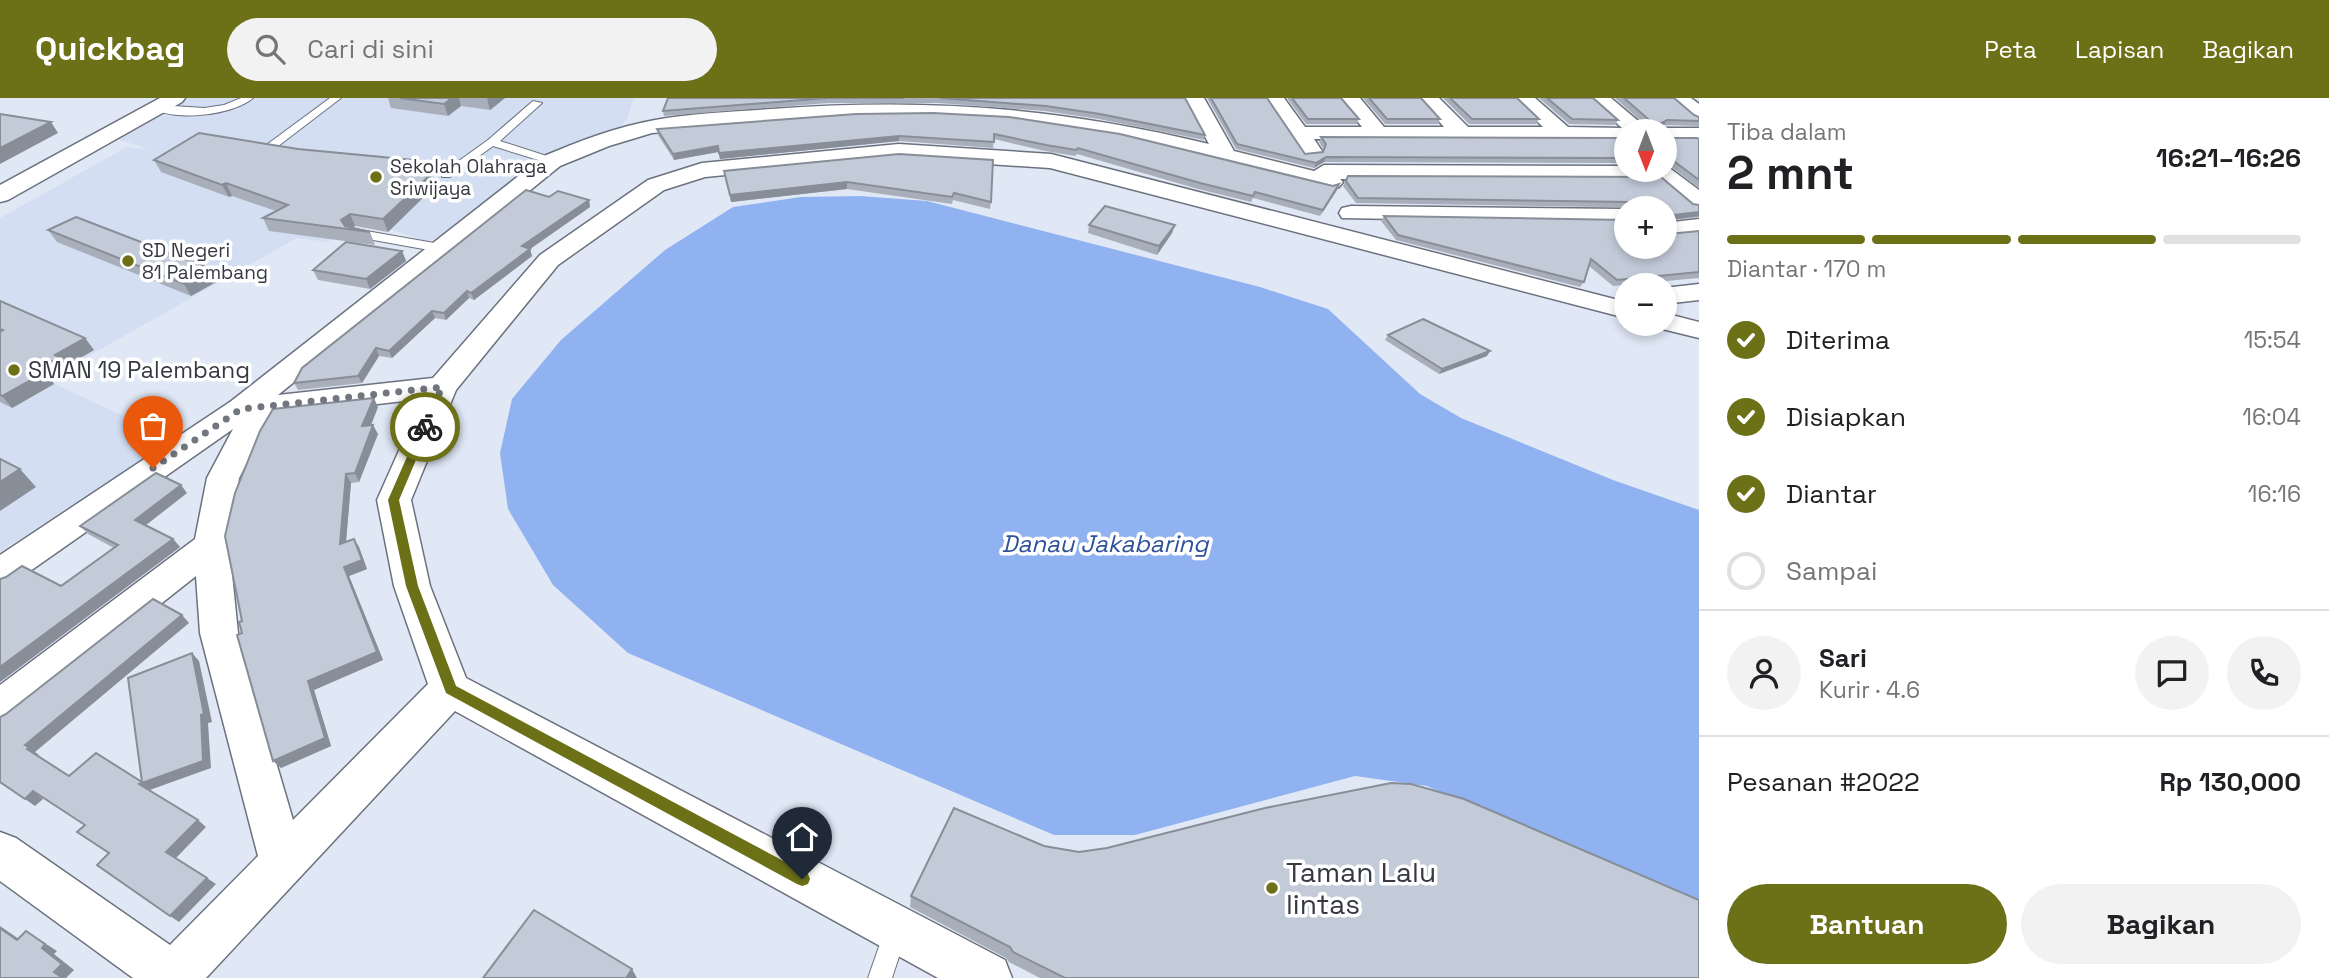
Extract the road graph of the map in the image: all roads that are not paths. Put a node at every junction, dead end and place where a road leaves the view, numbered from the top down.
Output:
1 (248, 98) edge
2 (335, 98) edge
3 (1053, 98) edge
4 (1194, 98) edge
5 (1274, 98) edge
6 (1349, 98) edge
7 (1428, 98) edge
8 (1523, 98) edge
9 (1599, 98) edge
10 (1678, 98) edge
11 (167, 103) edge
12 (537, 103) dead end
13 (896, 104) edge
14 (979, 105) edge
15 (817, 106) edge
16 (740, 108) edge
17 (1615, 119) edge
18 (1060, 120) junction
19 (1104, 128) junction
20 (1212, 130) junction
21 (1697, 130) edge
22 (1677, 132) edge
23 (1299, 133) junction
24 (1378, 133) junction
25 (1462, 133) junction
26 (1563, 134) junction
27 (1614, 135) edge
28 (55, 142) dead end
29 (492, 142) junction
30 (269, 148) edge
31 (899, 151) junction
32 (1226, 156) junction
33 (552, 161) junction
34 (1614, 173) edge
35 (446, 175) dead end
36 (1328, 177) junction
37 (1674, 182) edge
38 (1, 187) edge
39 (1699, 202) edge
40 (1351, 213) junction
41 (1448, 214) junction
42 (1614, 216) edge
43 (1677, 217) edge
44 (1699, 217) edge
45 (1699, 226) edge
46 (1677, 229) edge
47 (355, 233) edge
48 (1614, 235) edge
49 (1352, 241) junction
50 (440, 248) junction
51 (1699, 292) edge
52 (1677, 295) edge
53 (1614, 304) edge
54 (1677, 324) edge
55 (1699, 330) edge
56 (442, 387) junction
57 (251, 407) junction
58 (211, 545) junction
59 (0, 573) edge
60 (450, 690) junction
61 (0, 708) edge
62 (0, 854) edge
63 (283, 863) junction
64 (896, 929) junction
65 (172, 978) edge
66 (880, 978) edge
67 (987, 978) edge

1 - 11 lane
2 - 30 lane
3 - 18 street
4 - 20 street
5 - 23 street
6 - 24 street
7 - 25 street
8 - 26 street
9 - 17 street
10 - 21 street
11 - 38 street
12 - 29 lane
13 - 14 street
13 - 15 street
13 - 31 street
14 - 18 street
15 - 16 street
16 - 33 street
18 - 19 street
19 - 20 street
19 - 32 street
20 - 32 street
21 - 22 street
23 - 24 street
23 - 36 street
24 - 25 street
25 - 26 street
26 - 27 street
28 - 38 street
29 - 33 lane
29 - 35 lane
31 - 49 street
31 - 56 street
32 - 36 street
33 - 50 street
34 - 36 street
36 - 40 street
37 - 39 street
40 - 41 street
40 - 49 street
41 - 42 street
41 - 48 street
43 - 44 street
45 - 46 street
47 - 50 lane
49 - 53 street
50 - 57 street
51 - 52 street
54 - 55 street
56 - 57 street
56 - 60 street
57 - 58 street
57 - 59 street
58 - 61 street
58 - 63 street
60 - 63 street
60 - 64 street
62 - 65 street
63 - 65 street
64 - 66 lane
64 - 67 street

